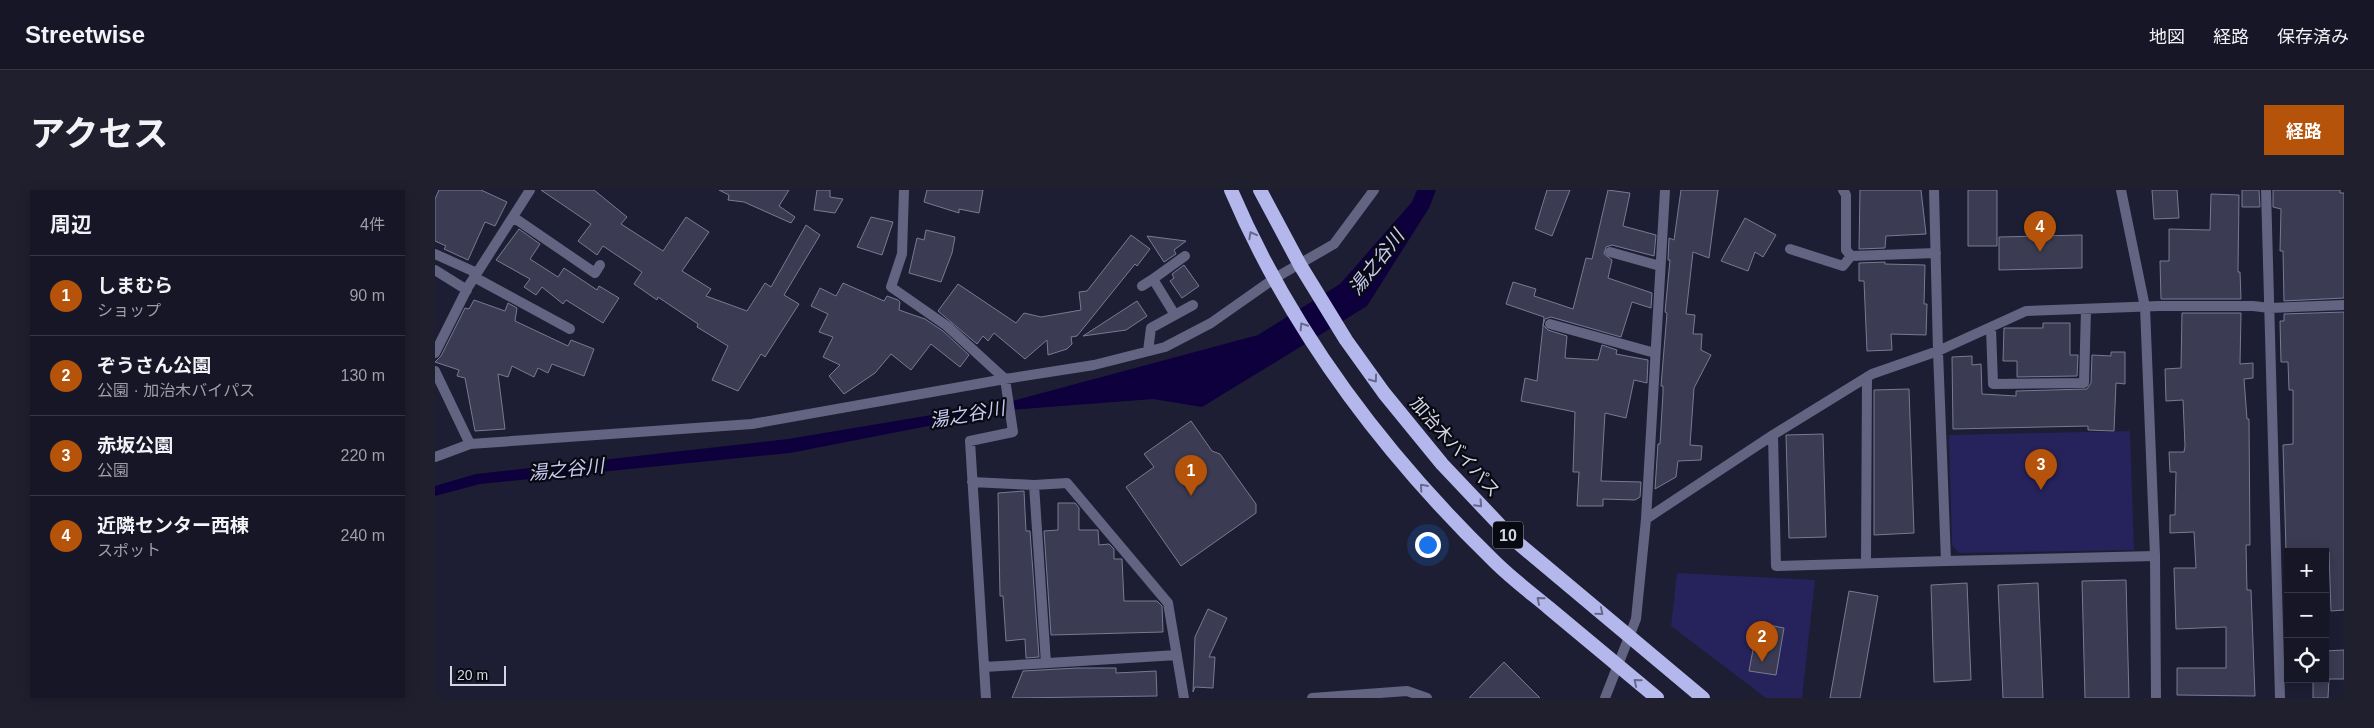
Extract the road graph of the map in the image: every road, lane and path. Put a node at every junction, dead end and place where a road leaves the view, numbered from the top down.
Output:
1 (530, 190) edge
2 (904, 190) edge
3 (1231, 190) edge
4 (1260, 190) edge
5 (1374, 190) edge
6 (1665, 190) edge
7 (1843, 190) edge
8 (1935, 190) edge
9 (2121, 190) edge
10 (2266, 190) edge
11 (513, 217) junction
12 (1790, 249) dead end
13 (1610, 252) dead end
14 (1936, 253) junction
15 (435, 254) edge
16 (1185, 256) dead end
17 (1851, 256) junction
18 (600, 265) dead end
19 (1300, 265) junction
20 (1661, 266) junction
21 (435, 270) edge
22 (476, 275) junction
23 (1275, 278) junction
24 (1153, 279) junction
25 (1142, 286) dead end
26 (467, 290) junction
27 (1193, 305) dead end
28 (2344, 305) edge
29 (2145, 307) junction
30 (2270, 308) junction
31 (2086, 310) junction
32 (1175, 315) junction
33 (1551, 324) dead end
34 (1991, 328) junction
35 (570, 329) dead end
36 (1148, 351) junction
37 (1938, 351) junction
38 (435, 353) edge
39 (1655, 353) junction
40 (435, 371) edge
41 (1867, 377) junction
42 (1005, 379) junction
43 (1773, 434) junction
44 (470, 444) junction
45 (435, 457) edge
46 (972, 482) junction
47 (1033, 485) junction
48 (1646, 519) junction
49 (2155, 556) junction
50 (1946, 561) junction
51 (1866, 563) junction
52 (1629, 636) junction
53 (1177, 655) junction
54 (1046, 663) junction
55 (1617, 665) junction
56 (984, 667) junction
57 (986, 698) edge
58 (1184, 698) edge
59 (1312, 698) edge
60 (1427, 698) edge
61 (1605, 698) edge
62 (1657, 698) edge
63 (1703, 698) edge
64 (2156, 698) edge
65 (2280, 698) edge

1 - 11 street
2 - 42 street
23 -> 3 highway, 10
4 - 19 highway, 加治木バイパス / 10
5 - 19 street
6 - 20 street
7 - 17 street
8 - 14 street
9 - 29 street
10 - 30 street
11 - 18 street
11 - 22 street
12 - 17 street
13 - 20 street
14 - 17 street
14 - 37 street
15 - 22 street
16 - 24 street
19 - 23 street
19 -> 52 highway, 加治木バイパス / 10
20 - 39 street
21 - 26 street
22 - 26 street
22 - 35 street
23 - 36 street
55 -> 23 highway, 10
24 - 25 street
24 - 32 street
26 - 38 street
27 - 32 street
28 - 30 street
29 - 30 street
29 - 31 street
29 - 49 street
30 - 65 street
31 - 34 street
31 - 34 street
32 - 36 street
33 - 39 street
34 - 37 street
36 - 42 street
37 - 41 street
37 - 50 street
39 - 48 street
40 - 44 street
41 - 43 street
41 - 51 street
42 - 44 street
42 - 46 street
43 - 48 street
43 - 51 street
44 - 45 street
46 - 47 street
46 - 56 street
47 - 53 street
47 - 54 street
48 - 52 street
49 - 50 street
49 - 64 street
50 - 51 street
52 - 55 street
52 - 63 highway, 加治木バイパス / 10
53 - 54 street
53 - 58 street
54 - 56 street
55 - 61 street
62 -> 55 highway, 10
56 - 57 street
59 - 60 street

